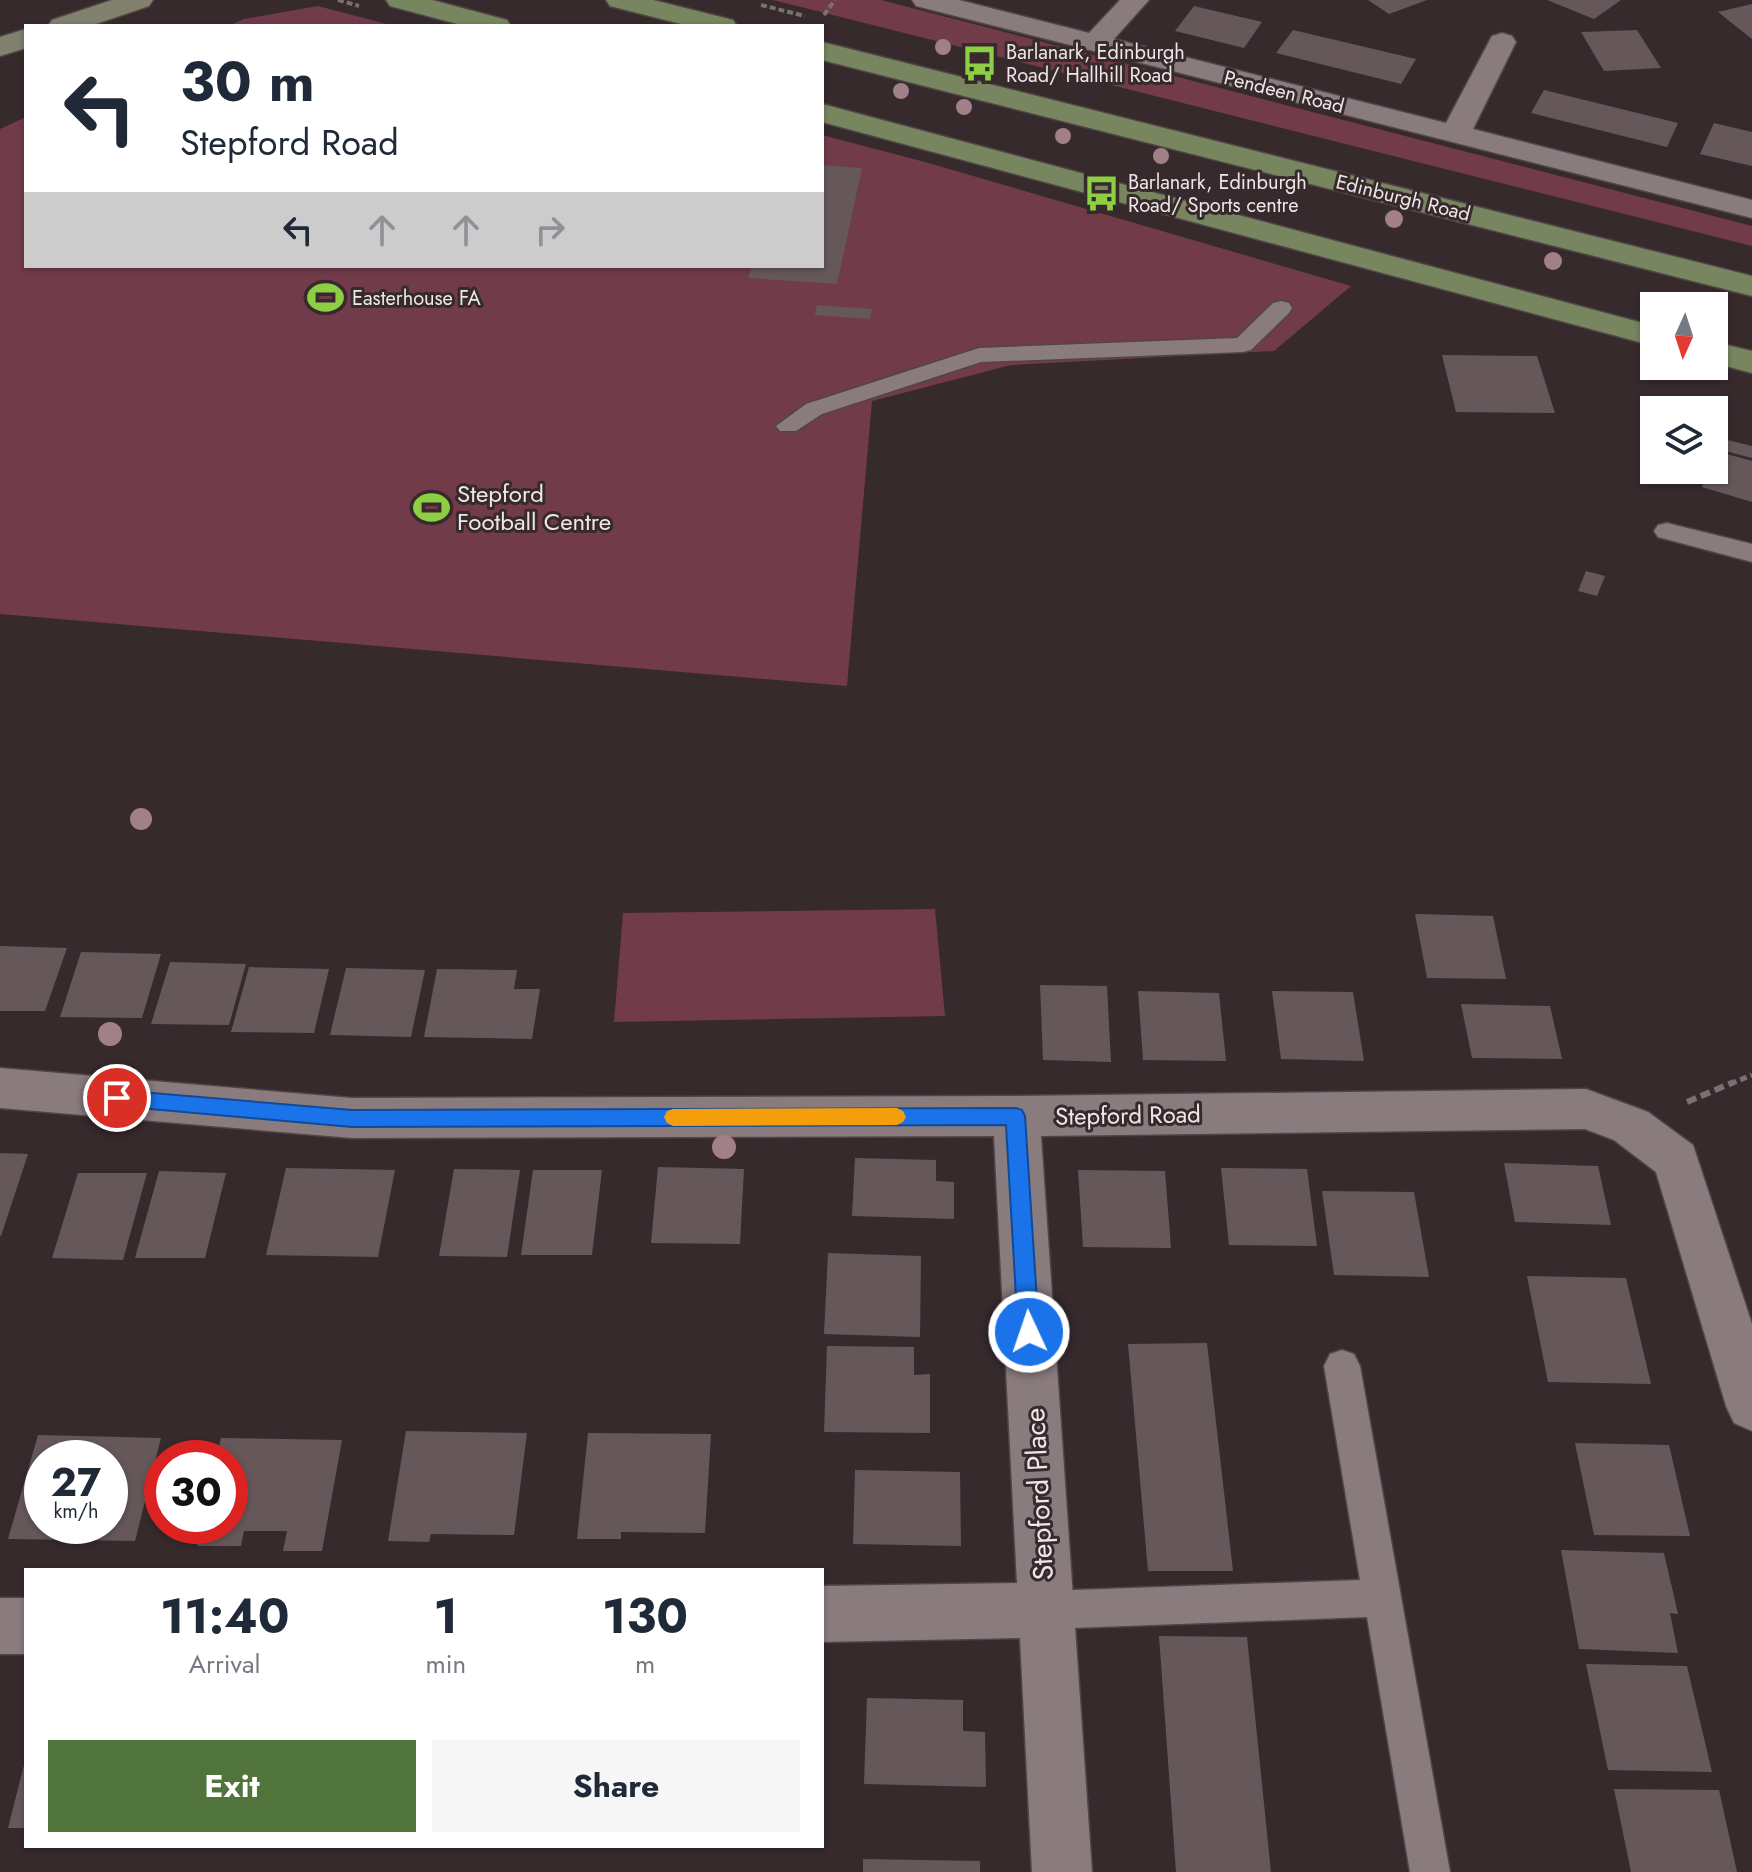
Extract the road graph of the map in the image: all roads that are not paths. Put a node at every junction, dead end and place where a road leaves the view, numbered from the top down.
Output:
1 (139, 0) edge
2 (400, 0) edge
3 (620, 0) edge
4 (926, 0) edge
5 (1135, 0) edge
6 (68, 24) edge
7 (490, 24) edge
8 (715, 24) edge
9 (24, 39) edge
10 (1502, 42) dead end
11 (1094, 44) junction
12 (0, 47) edge
13 (824, 52) edge
14 (824, 113) edge
15 (1455, 135) junction
16 (1752, 209) edge
17 (1432, 241) junction
18 (1752, 286) edge
19 (1281, 308) dead end
20 (1640, 330) edge
21 (1728, 356) edge
22 (1752, 362) edge
23 (788, 426) dead end
24 (1667, 531) dead end
25 (1752, 553) edge
26 (0, 1088) edge
27 (1016, 1116) junction
28 (1342, 1366) dead end
29 (1752, 1406) edge
30 (1382, 1598) junction
31 (1046, 1610) junction
32 (824, 1614) edge
33 (0, 1626) edge
34 (24, 1626) edge
35 (1062, 1872) edge
36 (1430, 1872) edge

1 - 6 street
2 - 7 main road
3 - 8 main road
4 - 11 street, Pendeen Road
5 - 11 street
9 - 12 street
10 - 15 street
11 - 15 street, Pendeen Road
13 - 17 main road, Edinburgh Road
14 - 17 main road, Edinburgh Road
15 - 16 street, Pendeen Road
17 - 18 main road, Edinburgh Road
17 - 20 main road, Edinburgh Road
19 - 23 lane
21 - 22 main road
24 - 25 lane
26 - 27 street, Stepford Road
27 - 29 street, Stepford Road
27 - 31 street, Stepford Place
28 - 30 lane
30 - 31 lane
30 - 36 lane
31 - 32 street
31 - 35 street, Stepford Place
33 - 34 street

